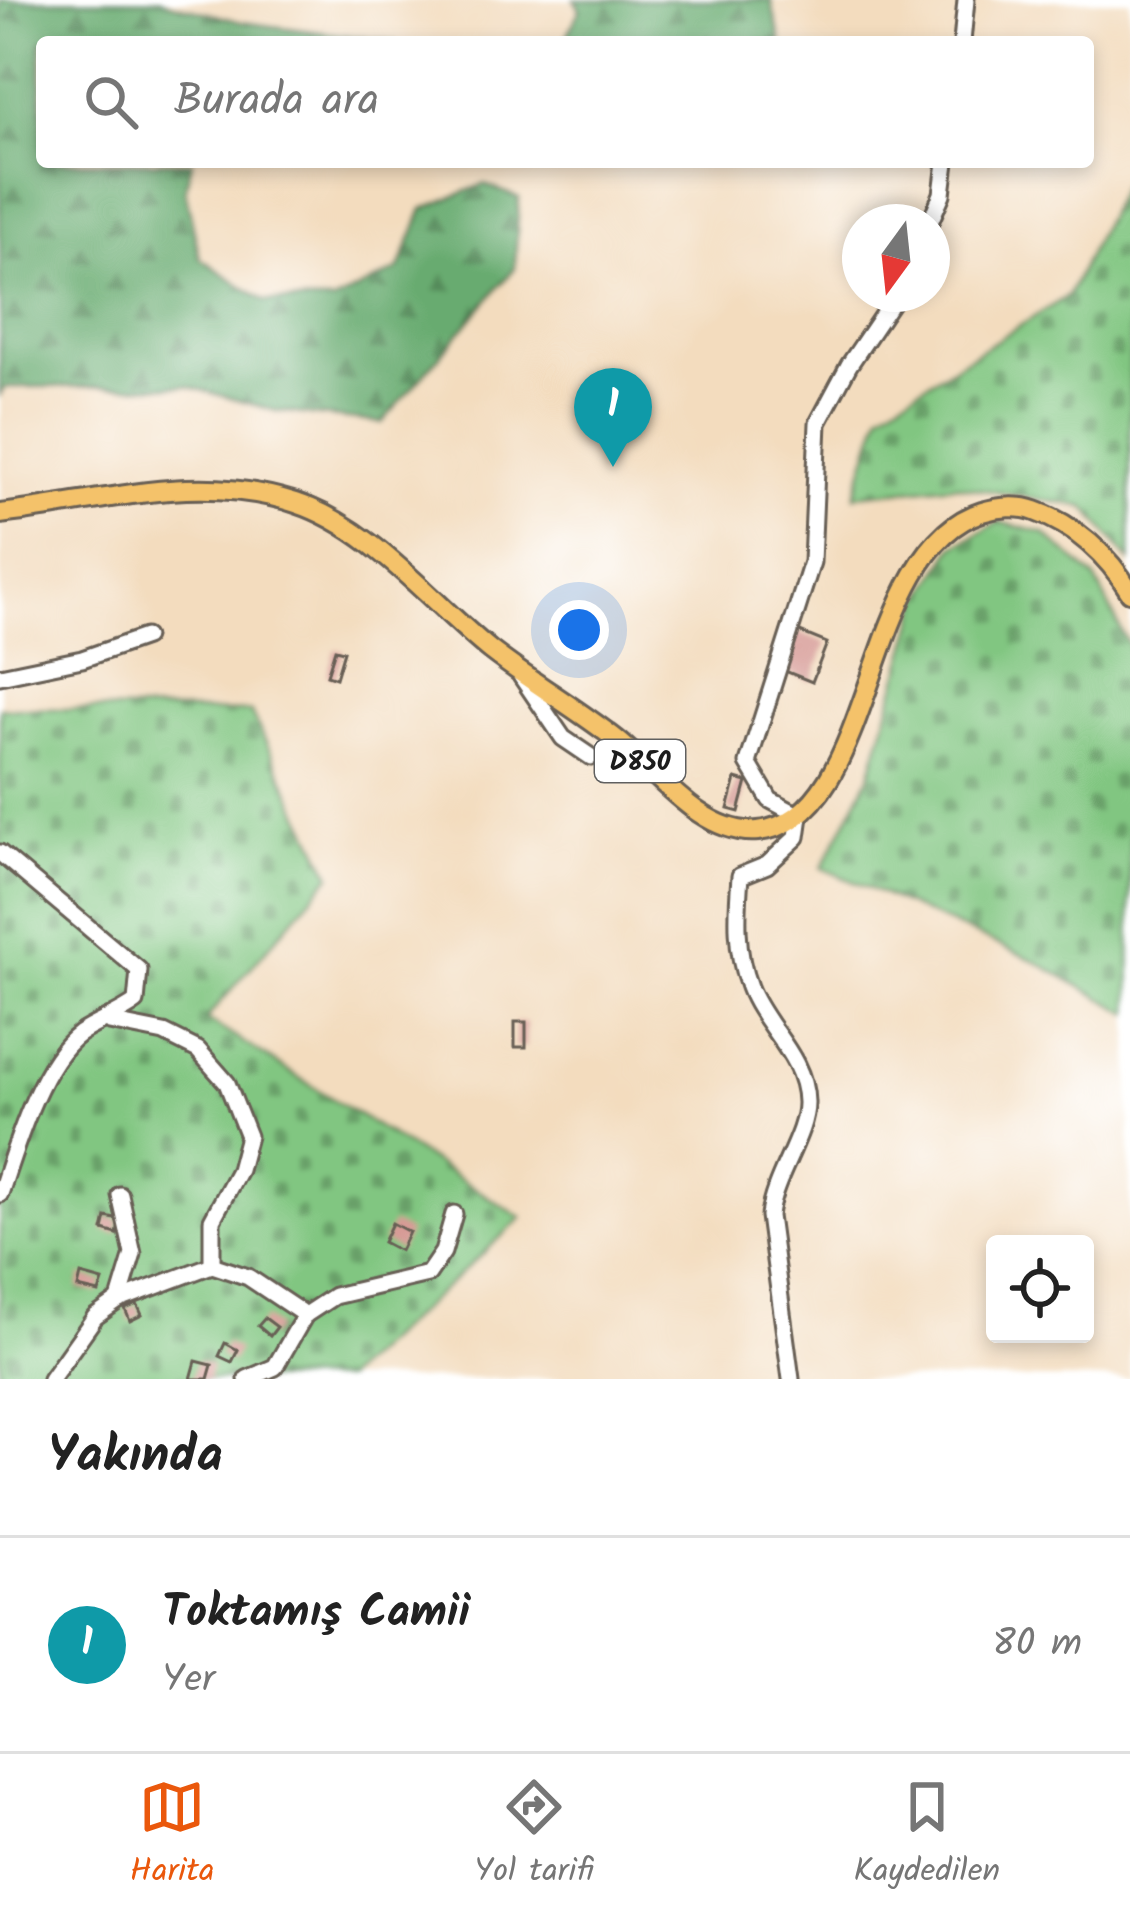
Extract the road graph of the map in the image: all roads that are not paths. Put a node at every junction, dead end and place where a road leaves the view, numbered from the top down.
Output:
1 (966, 0) edge
2 (963, 36) edge
3 (945, 168) edge
4 (938, 204) edge
5 (885, 312) edge
6 (0, 514) edge
7 (1130, 592) edge
8 (145, 637) dead end
9 (516, 668) junction
10 (0, 676) edge
11 (591, 757) dead end
12 (800, 816) junction
13 (0, 854) edge
14 (109, 1022) junction
15 (0, 1194) edge
16 (120, 1195) dead end
17 (454, 1214) dead end
18 (212, 1265) junction
19 (119, 1300) junction
20 (305, 1315) junction
21 (51, 1379) edge
22 (247, 1379) edge
23 (791, 1379) edge

1 - 2 street
3 - 4 street
5 - 12 street
6 - 9 main road, D850
7 - 12 main road
8 - 10 street
9 - 11 street
9 - 12 main road, D850
12 - 23 street
13 - 14 street
14 - 15 street
14 - 18 street
16 - 19 street
17 - 20 street
18 - 19 street
18 - 20 street
19 - 21 street
20 - 22 street

